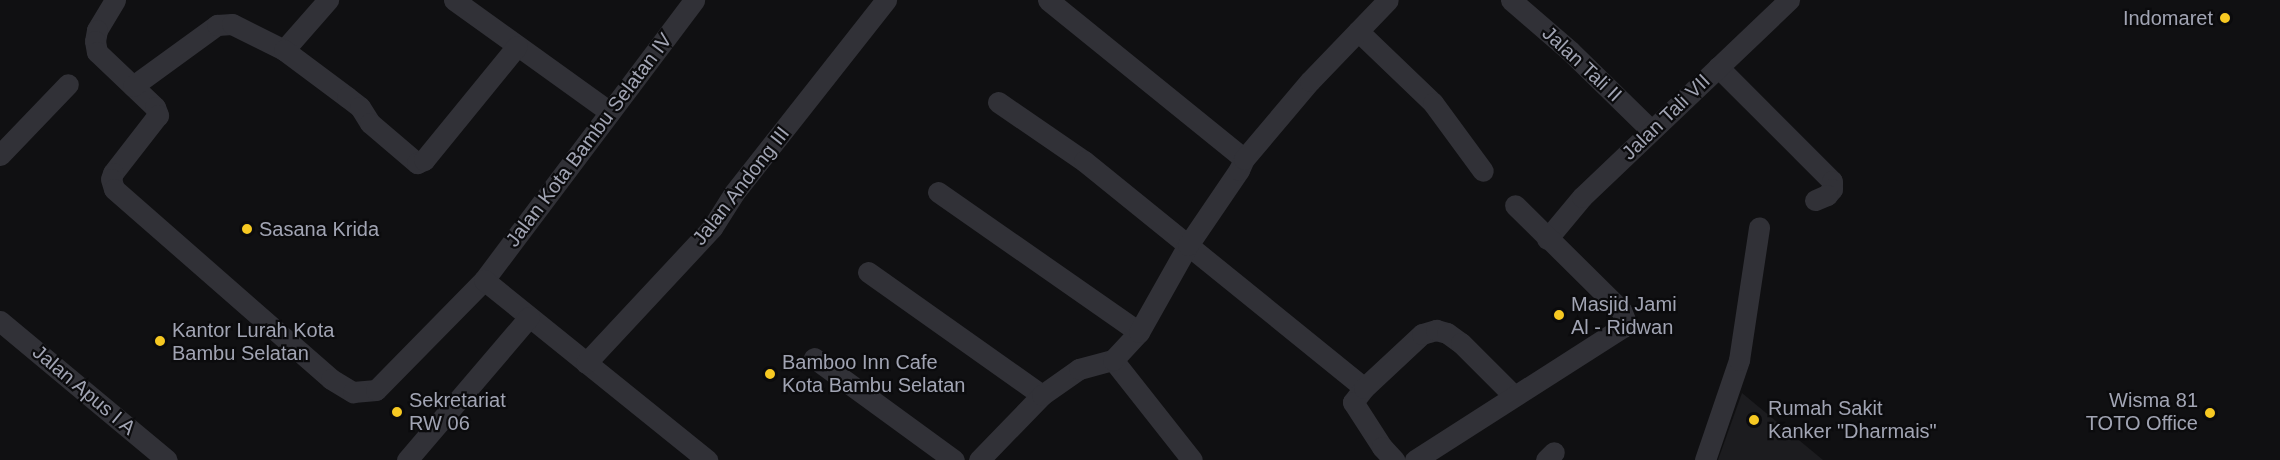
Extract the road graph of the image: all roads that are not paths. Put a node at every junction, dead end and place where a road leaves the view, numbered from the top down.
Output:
1 (115, 0) edge
2 (328, 0) edge
3 (454, 0) edge
4 (694, 0) edge
5 (886, 0) edge
6 (1048, 0) edge
7 (1388, 0) edge
8 (1511, 0) edge
9 (1789, 0) edge
10 (1358, 31) junction
11 (517, 45) junction
12 (284, 50) junction
13 (1718, 67) junction
14 (68, 84) dead end
15 (134, 86) junction
16 (998, 102) dead end
17 (610, 112) junction
18 (1651, 130) junction
19 (0, 155) edge
20 (1240, 156) junction
21 (1483, 171) dead end
22 (938, 192) dead end
23 (1815, 200) dead end
24 (1515, 205) dead end
25 (1759, 228) dead end
26 (1547, 239) junction
27 (1188, 245) junction
28 (868, 272) dead end
29 (484, 280) junction
30 (530, 317) junction
31 (0, 321) edge
32 (1139, 332) junction
33 (814, 358) dead end
34 (1113, 360) junction
35 (586, 363) junction
36 (1364, 388) junction
37 (1042, 395) junction
38 (1514, 396) junction
39 (1427, 457) edge
40 (167, 460) edge
41 (407, 460) edge
42 (707, 460) edge
43 (954, 460) edge
44 (979, 460) edge
45 (1192, 460) edge
46 (1394, 460) edge
47 (1705, 460) edge

1 - 15 street
2 - 12 street
3 - 11 street
4 - 17 street, Jalan Kota Bambu Selatan IV
5 - 35 street, Jalan Andong III
6 - 20 street
7 - 10 street
8 - 18 street, Jalan Tali II
9 - 13 street, Jalan Tali VII
10 - 20 street
10 - 21 street
11 - 12 street
11 - 17 street
12 - 15 street
13 - 18 street, Jalan Tali VII
13 - 23 street
14 - 19 street
15 - 29 street, Jalan Kota Bambu Selatan IV
16 - 27 street
17 - 29 street, Jalan Kota Bambu Selatan IV
18 - 26 street, Jalan Tali VII
20 - 27 street
22 - 32 street
24 - 26 street
25 - 47 street
26 - 38 street
27 - 32 street
27 - 36 street
28 - 37 street
29 - 30 street
30 - 35 street
30 - 41 street
31 - 40 street, Jalan Apus I A
32 - 34 street
33 - 43 street
34 - 37 street
34 - 45 street
35 - 42 street
36 - 38 street
36 - 46 street
37 - 44 street
38 - 39 street

